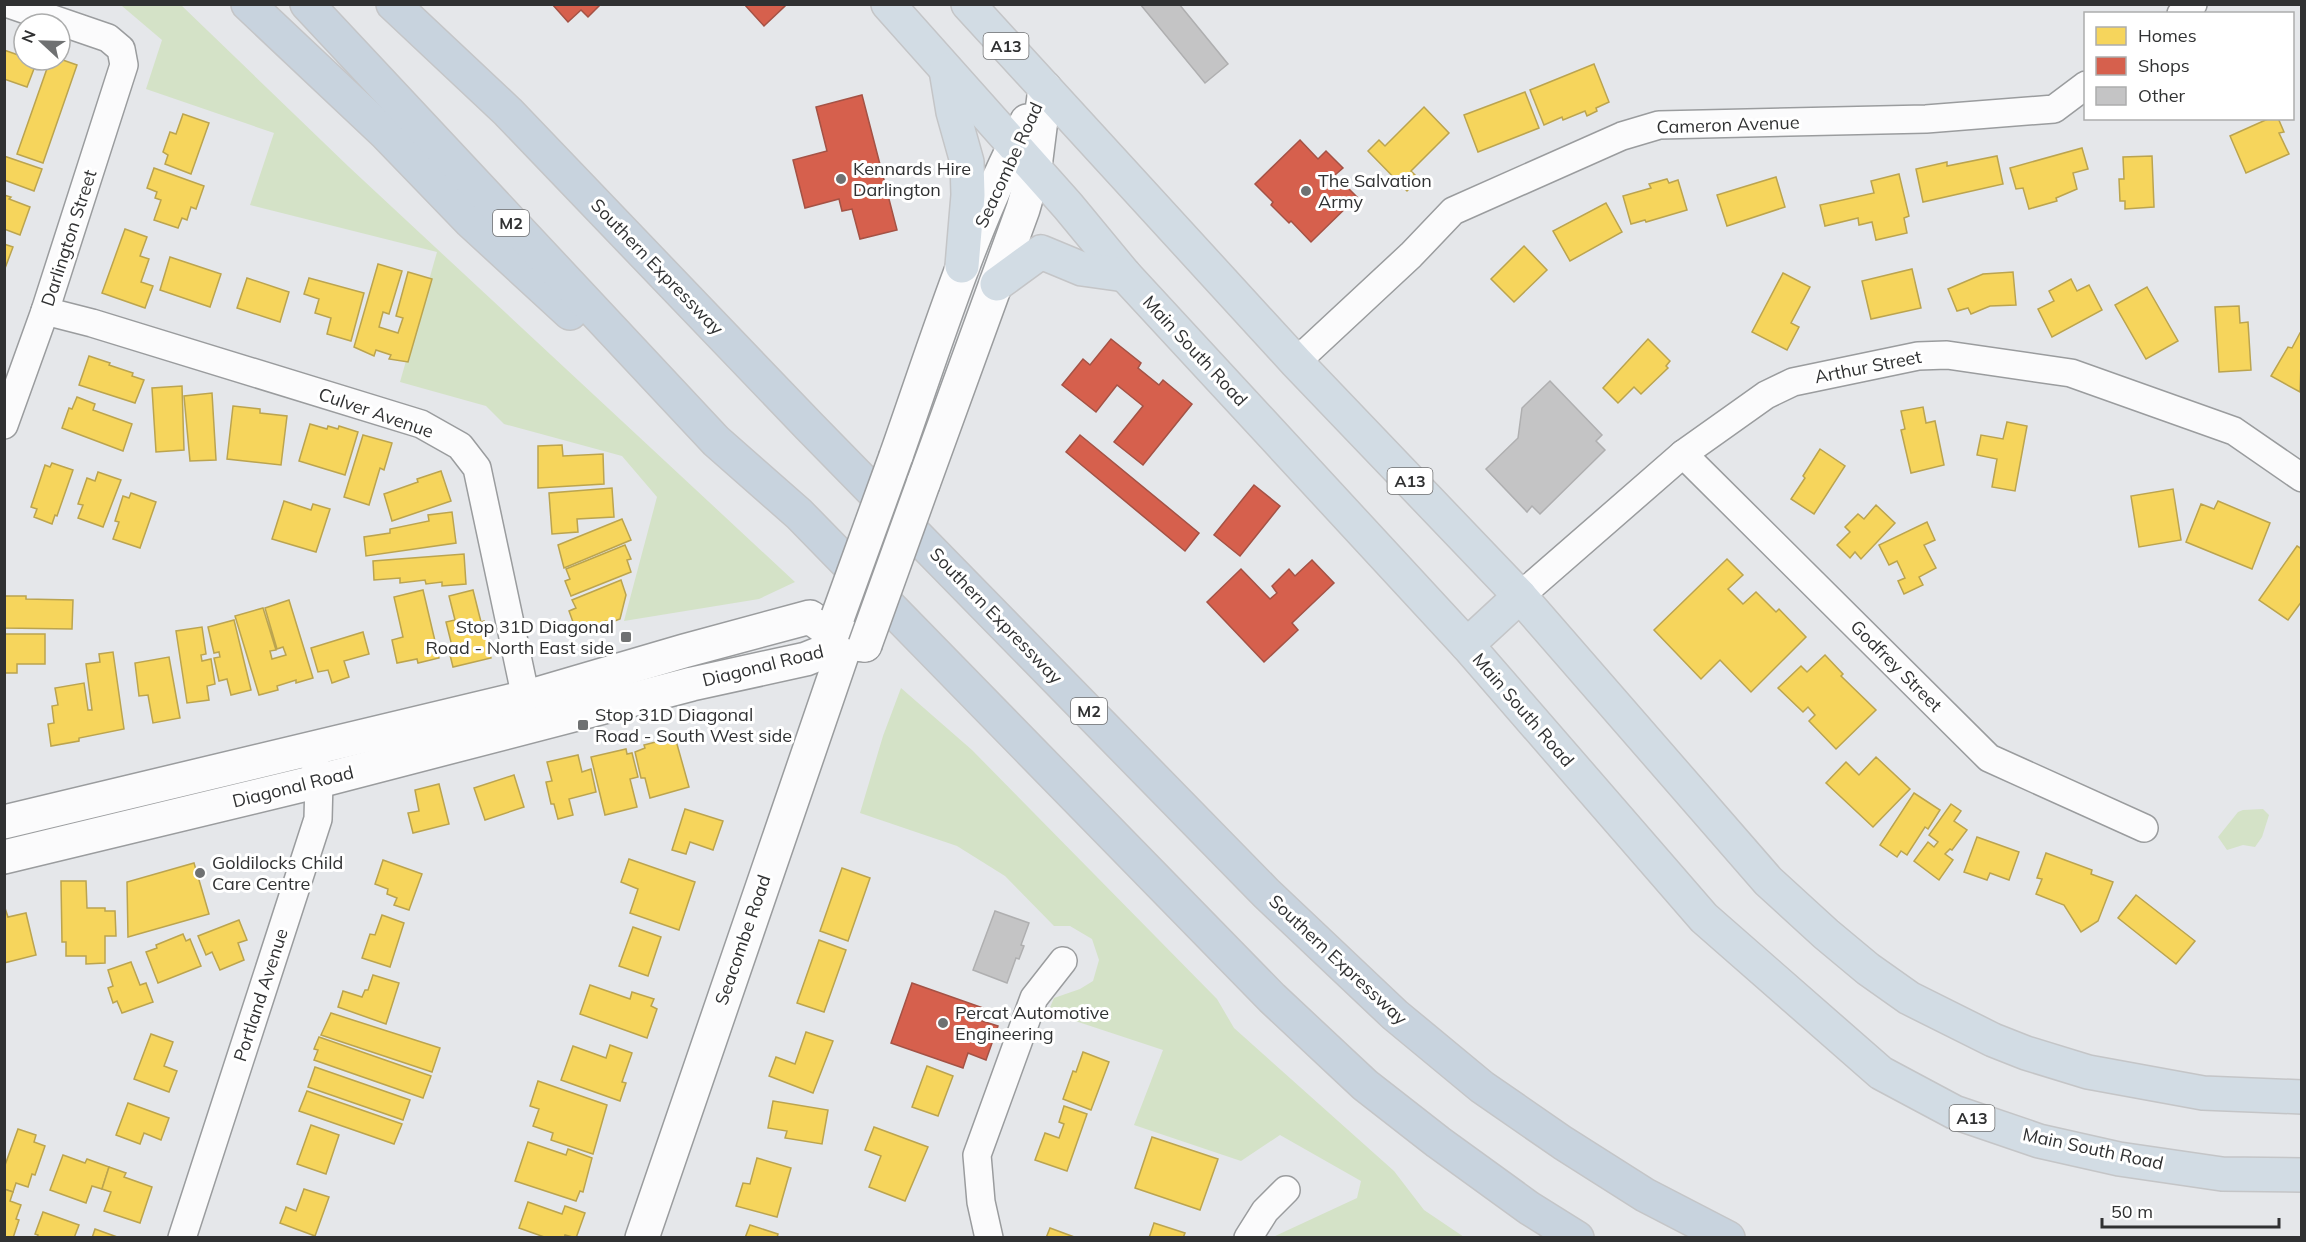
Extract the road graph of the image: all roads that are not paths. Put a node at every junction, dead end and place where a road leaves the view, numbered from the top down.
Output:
1 (9, 4) edge
2 (248, 4) edge
3 (307, 4) edge
4 (393, 4) edge
5 (419, 4) edge
6 (888, 4) edge
7 (968, 4) edge
8 (946, 70) junction
9 (2084, 86) edge
10 (1045, 88) junction
11 (508, 112) junction
12 (1024, 156) junction
13 (962, 266) junction
14 (1125, 275) junction
15 (997, 284) junction
16 (45, 311) junction
17 (1296, 362) junction
18 (4, 426) edge
19 (716, 441) junction
20 (1683, 454) junction
21 (2301, 478) edge
22 (1520, 596) junction
23 (850, 635) junction
24 (1467, 645) junction
25 (529, 711) junction
26 (313, 749) junction
27 (319, 781) junction
28 (4, 822) edge
29 (2144, 828) dead end
30 (4, 857) edge
31 (1063, 961) dead end
32 (2301, 1097) edge
33 (2301, 1175) edge
34 (1286, 1191) dead end
35 (182, 1238) edge
36 (642, 1238) edge
37 (989, 1238) edge
38 (1248, 1238) edge
39 (1577, 1238) edge
40 (1728, 1238) edge

1 - 16 street, Darlington Street
2 - 19 highway
3 - 19 highway, M2
4 - 11 highway, Southern Expressway / M2
5 - 11 highway, M2
6 - 8 highway, Main South Road / A13
7 - 10 highway, A13
8 - 12 highway, Main South Road / A13
8 - 13 highway
9 - 17 street, Cameron Avenue
10 - 12 main road, Seacombe Road
10 - 17 highway, A13
11 - 40 highway, Southern Expressway / M2
12 - 13 main road, Seacombe Road
12 - 14 highway, Main South Road / A13
12 - 15 main road, Seacombe Road
13 - 23 main road, Seacombe Road, bridge
14 - 15 highway
14 - 24 highway, Main South Road / A13
15 - 23 main road, Seacombe Road, bridge
16 - 18 street, Darlington Street
16 - 25 street, Culver Avenue
17 - 22 highway, A13
19 - 39 highway, M2
20 - 21 street, Arthur Street
20 - 22 street, Arthur Street
20 - 29 street, Godfrey Street
22 - 24 highway
22 - 32 highway, A13
23 - 25 main road, Diagonal Road
23 - 36 main road, Seacombe Road
24 - 33 highway, Main South Road / A13
25 - 26 main road, Diagonal Road
25 - 27 main road, Diagonal Road
26 - 27 street, Portland Avenue
26 - 28 main road, Diagonal Road
27 - 30 main road, Diagonal Road
27 - 35 street, Portland Avenue
31 - 37 street
34 - 38 street

